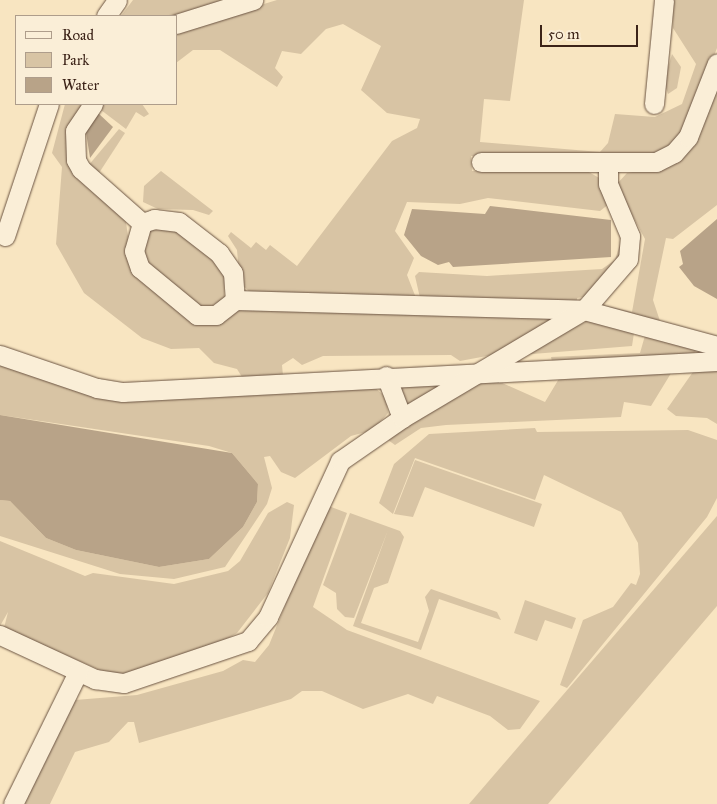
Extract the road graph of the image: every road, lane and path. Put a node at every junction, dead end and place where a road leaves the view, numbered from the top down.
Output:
1 (117, 0) edge
2 (253, 0) edge
3 (664, 0) edge
4 (107, 15) edge
5 (178, 23) edge
6 (717, 63) edge
7 (654, 104) dead end
8 (49, 105) edge
9 (92, 105) edge
10 (481, 162) dead end
11 (608, 166) junction
12 (142, 223) junction
13 (6, 236) dead end
14 (235, 300) junction
15 (584, 310) junction
16 (717, 346) edge
17 (0, 355) edge
18 (717, 361) edge
19 (488, 370) junction
20 (386, 376) junction
21 (402, 418) junction
22 (0, 635) edge
23 (78, 672) junction
24 (13, 804) edge

1 - 4 street
2 - 5 street
3 - 7 street
6 - 11 street
8 - 13 street
9 - 12 street
10 - 11 street
11 - 15 street
12 - 14 street
12 - 14 street
14 - 15 street
15 - 16 street
15 - 19 street
17 - 20 street
18 - 19 street
19 - 20 street
19 - 21 street
20 - 21 street
21 - 23 street
22 - 23 street
23 - 24 street

